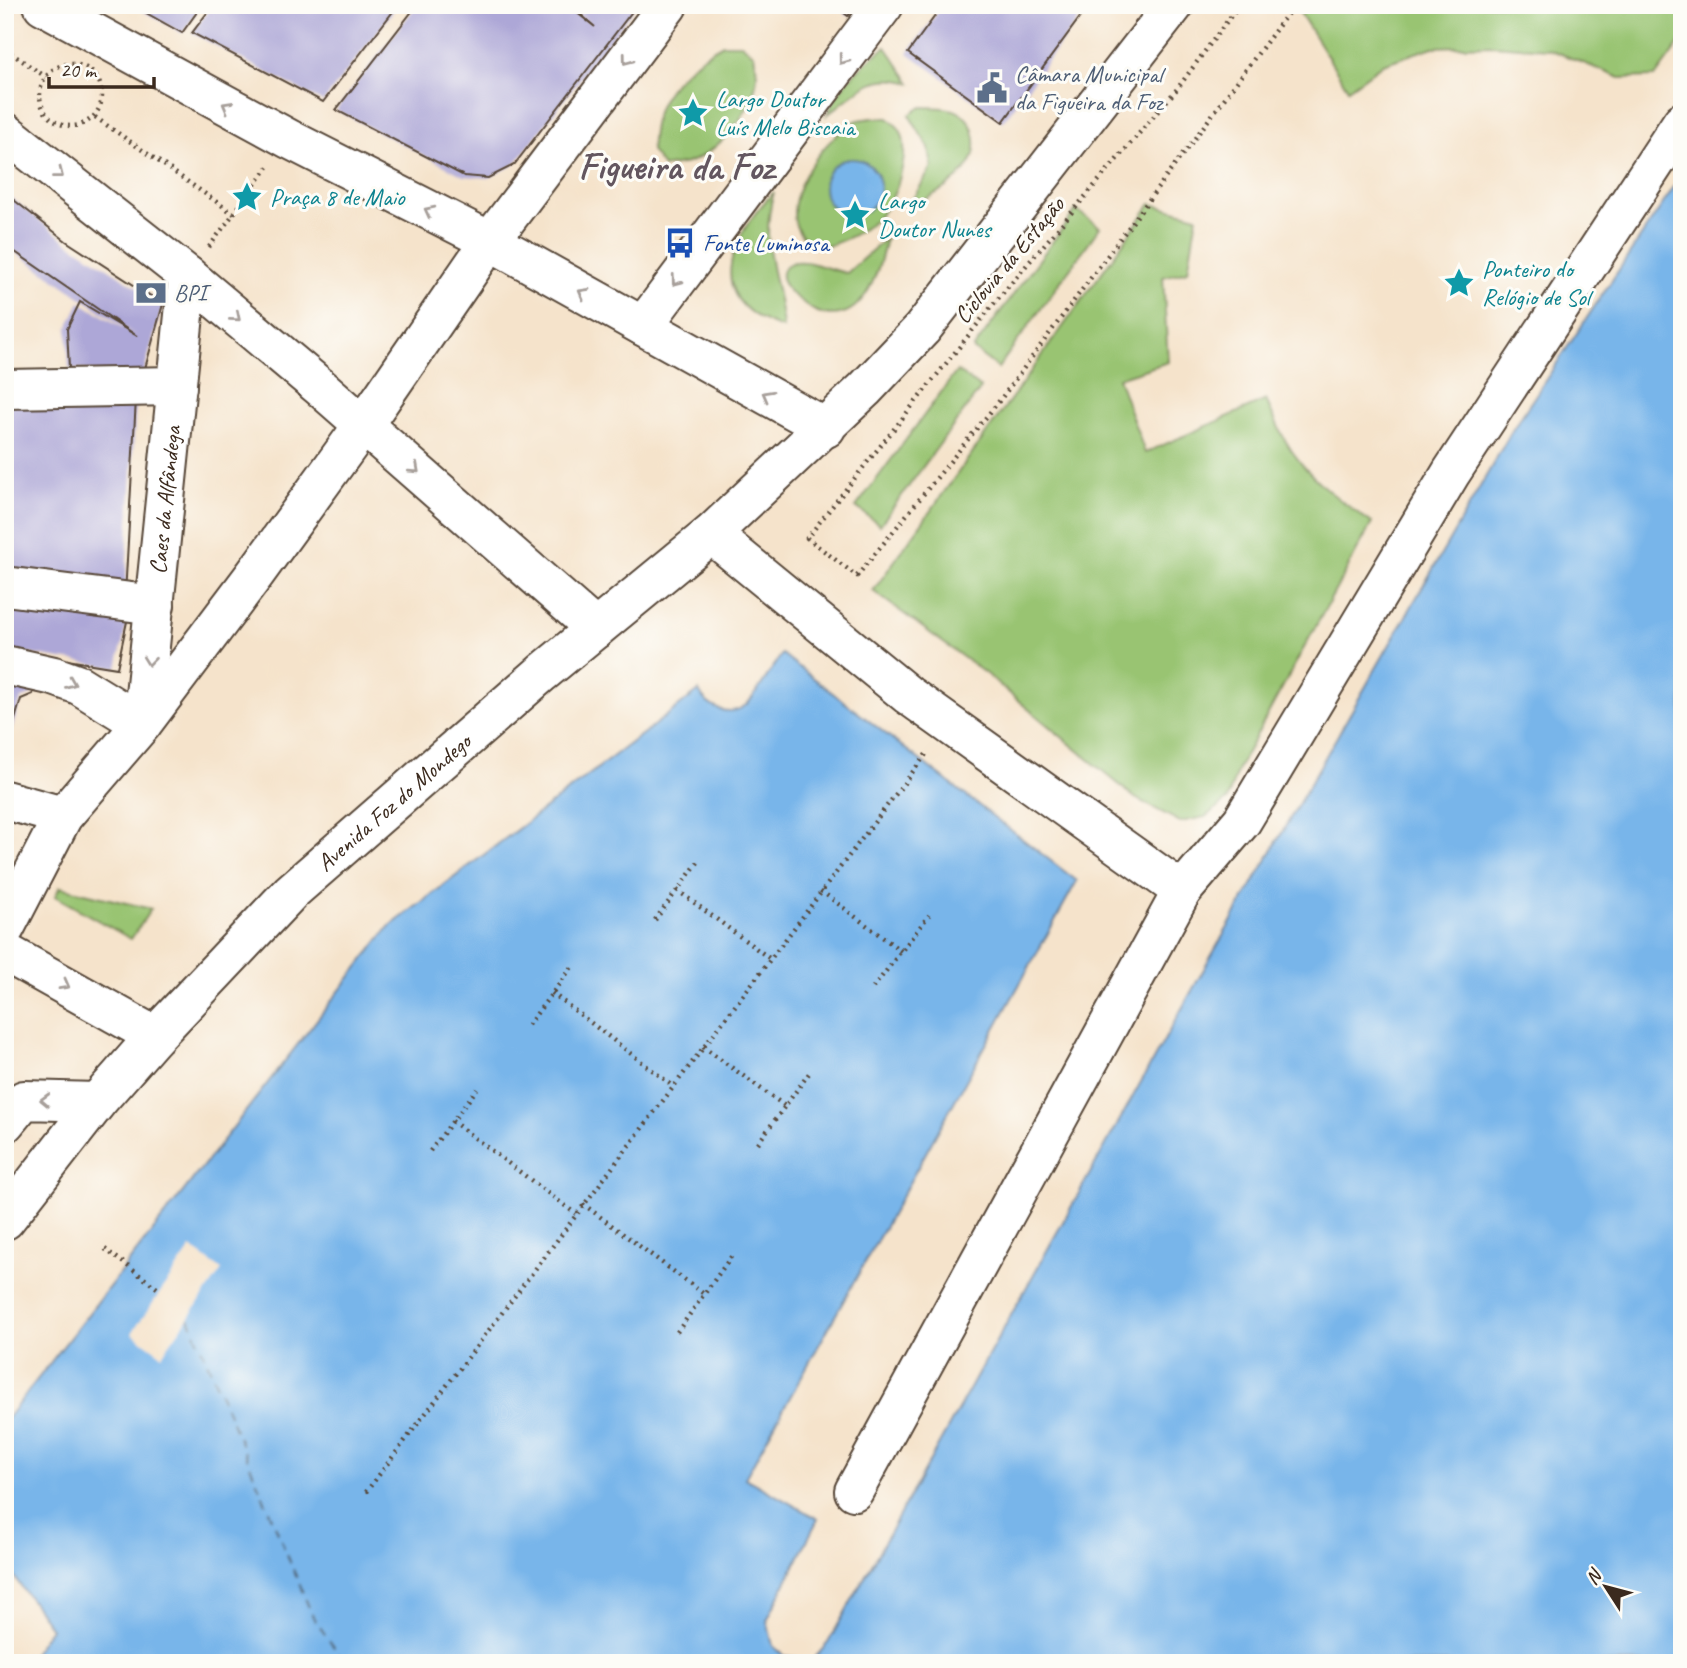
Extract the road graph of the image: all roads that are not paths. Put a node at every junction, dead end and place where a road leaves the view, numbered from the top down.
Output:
1 (43, 5) edge
2 (668, 5) edge
3 (884, 5) edge
4 (1174, 5) edge
5 (1682, 122) edge
6 (5, 132) edge
7 (490, 241) junction
8 (188, 276) junction
9 (643, 326) junction
10 (177, 386) junction
11 (5, 389) edge
12 (364, 424) junction
13 (826, 428) junction
14 (711, 534) junction
15 (5, 586) edge
16 (155, 605) junction
17 (596, 629) junction
18 (5, 665) edge
19 (142, 724) junction
20 (5, 800) edge
21 (63, 816) junction
22 (1181, 891) junction
23 (5, 928) edge
24 (5, 952) edge
25 (155, 1036) junction
26 (97, 1102) junction
27 (5, 1124) edge
28 (5, 1220) edge
29 (854, 1491) dead end

7 -> 1 street
2 -> 7 street
3 -> 9 street
4 - 13 street, Avenida Foz do Mondego
5 - 22 street
6 -> 8 street
9 -> 7 street
7 - 12 street
8 - 10 street, Caes da Alfândega
8 -> 12 street
13 -> 9 street
10 - 11 street
10 - 16 street, Caes da Alfândega
12 -> 17 street
12 - 19 street
13 - 14 street, Avenida Foz do Mondego
14 - 17 street, Avenida Foz do Mondego
14 - 22 street
15 - 16 street
16 -> 19 street, Caes da Alfândega
17 - 25 street, Avenida Foz do Mondego
18 -> 19 street
19 - 21 street
20 - 21 street
21 - 23 street
22 - 29 street
24 -> 25 street
25 - 26 street, Avenida Foz do Mondego
26 -> 27 street
26 - 28 street, Avenida Foz do Mondego

